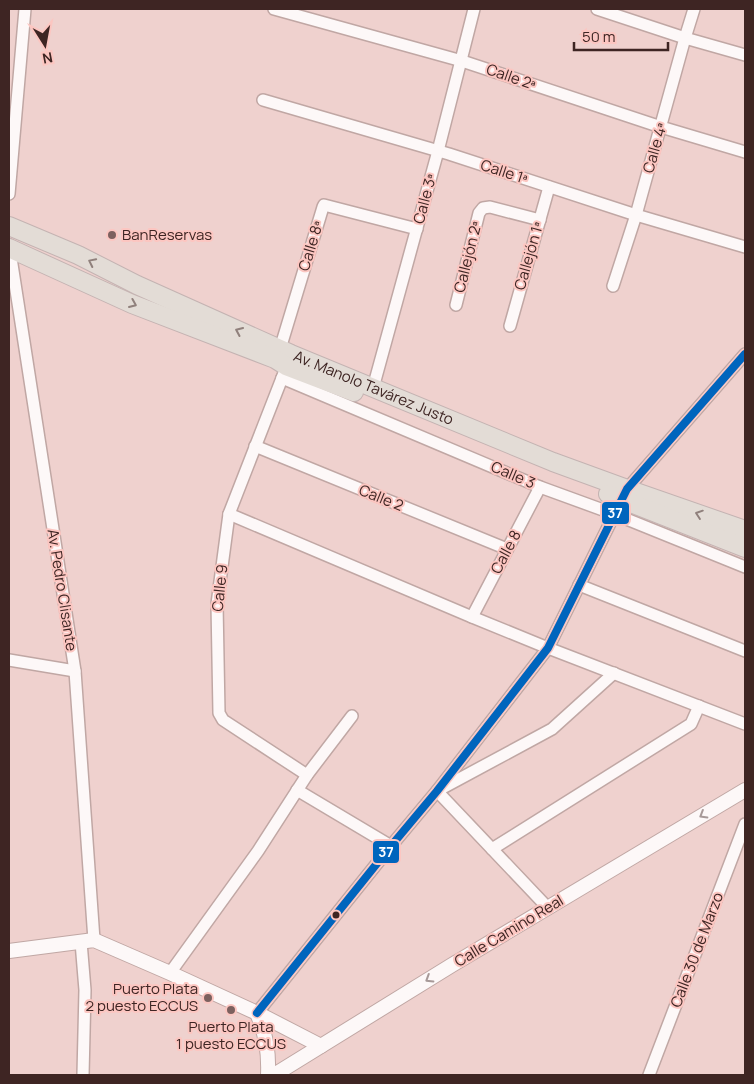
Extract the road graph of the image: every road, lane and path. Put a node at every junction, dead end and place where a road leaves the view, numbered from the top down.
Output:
1 (25, 9) edge
2 (274, 9) edge
3 (474, 9) edge
4 (597, 9) edge
5 (694, 9) edge
6 (685, 38) junction
7 (745, 55) edge
8 (462, 60) junction
9 (263, 100) dead end
10 (661, 127) junction
11 (438, 151) junction
12 (745, 152) edge
13 (549, 187) junction
14 (9, 194) edge
15 (636, 215) junction
16 (540, 220) junction
17 (9, 226) edge
18 (417, 229) junction
19 (9, 246) edge
20 (745, 247) edge
21 (614, 286) dead end
22 (456, 305) dead end
23 (510, 326) dead end
24 (280, 349) junction
25 (745, 354) edge
26 (284, 372) junction
27 (373, 388) junction
28 (255, 446) junction
29 (540, 487) junction
30 (621, 501) junction
31 (229, 514) junction
32 (745, 530) edge
33 (745, 548) edge
34 (507, 549) junction
35 (745, 567) edge
36 (579, 585) junction
37 (472, 617) junction
38 (548, 648) junction
39 (745, 651) edge
40 (9, 660) edge
41 (75, 671) junction
42 (614, 674) junction
43 (699, 706) junction
44 (352, 716) dead end
45 (745, 724) edge
46 (307, 775) junction
47 (297, 790) junction
48 (745, 790) edge
49 (437, 791) junction
50 (745, 824) edge
51 (391, 846) junction
52 (492, 849) junction
53 (548, 908) junction
54 (87, 941) junction
55 (9, 952) edge
56 (170, 973) junction
57 (257, 1013) junction
58 (321, 1046) junction
59 (82, 1075) edge
60 (268, 1075) edge
61 (274, 1075) edge
62 (649, 1075) edge

1 - 14 street
2 - 8 street, Calle 2ª
3 - 8 street, Calle 3ª
4 - 6 street
5 - 6 street, Calle 4ª
6 - 7 street
6 - 10 street, Calle 4ª
8 - 10 street, Calle 2ª
8 - 11 street, Calle 3ª
9 - 11 street, Calle 1ª
10 - 12 street, Calle 2ª
10 - 15 street, Calle 4ª
11 - 13 street, Calle 1ª
11 - 18 street, Calle 3ª
13 - 15 street, Calle 1ª
13 - 16 street, Callejón 1ª
15 - 20 street, Calle 1ª
15 - 21 street, Calle 4ª
16 - 22 street, Callejón 2ª
16 - 23 street, Callejón 1ª
24 -> 17 main road, Av. Manolo Tavárez Justo
18 - 24 street, Calle 8ª
18 - 27 street, Calle 3ª
19 -> 26 main road, Av. Manolo Tavárez Justo
19 - 41 street, Av. Pedro Clisante
24 - 27 main road, Av. Manolo Tavárez Justo
25 - 30 street
26 - 28 street, Calle 9
26 - 29 street, Calle 3
26 - 30 main road, Av. Manolo Tavárez Justo
27 - 30 main road, Av. Manolo Tavárez Justo
28 - 31 street, Calle 9
28 - 34 street, Calle 2
29 - 30 street, Calle 3
29 - 34 street, Calle 8
32 -> 30 main road, Av. Manolo Tavárez Justo
30 - 33 main road, Av. Manolo Tavárez Justo
30 - 35 street, Calle 3
30 - 36 street
31 - 37 street
31 - 46 street, Calle 9
34 - 37 street, Calle 8
36 - 38 street
36 - 39 street
37 - 38 street
38 - 42 street
38 - 49 street
40 - 41 street
41 - 54 street, Av. Pedro Clisante
42 - 43 street
42 - 49 street
43 - 45 street
43 - 52 street
44 - 46 street
46 - 47 street
47 - 51 street
47 - 56 street
48 -> 53 street, Calle Camino Real
49 - 51 street
49 - 52 street
50 - 62 street, Calle 30 de Marzo
51 - 57 street
52 - 53 street
53 -> 58 street, Calle Camino Real
54 - 55 street
54 - 56 street
54 - 59 street, Av. Pedro Clisante
56 - 57 street
57 - 58 street
57 - 60 street
58 - 61 street, Calle Camino Real

